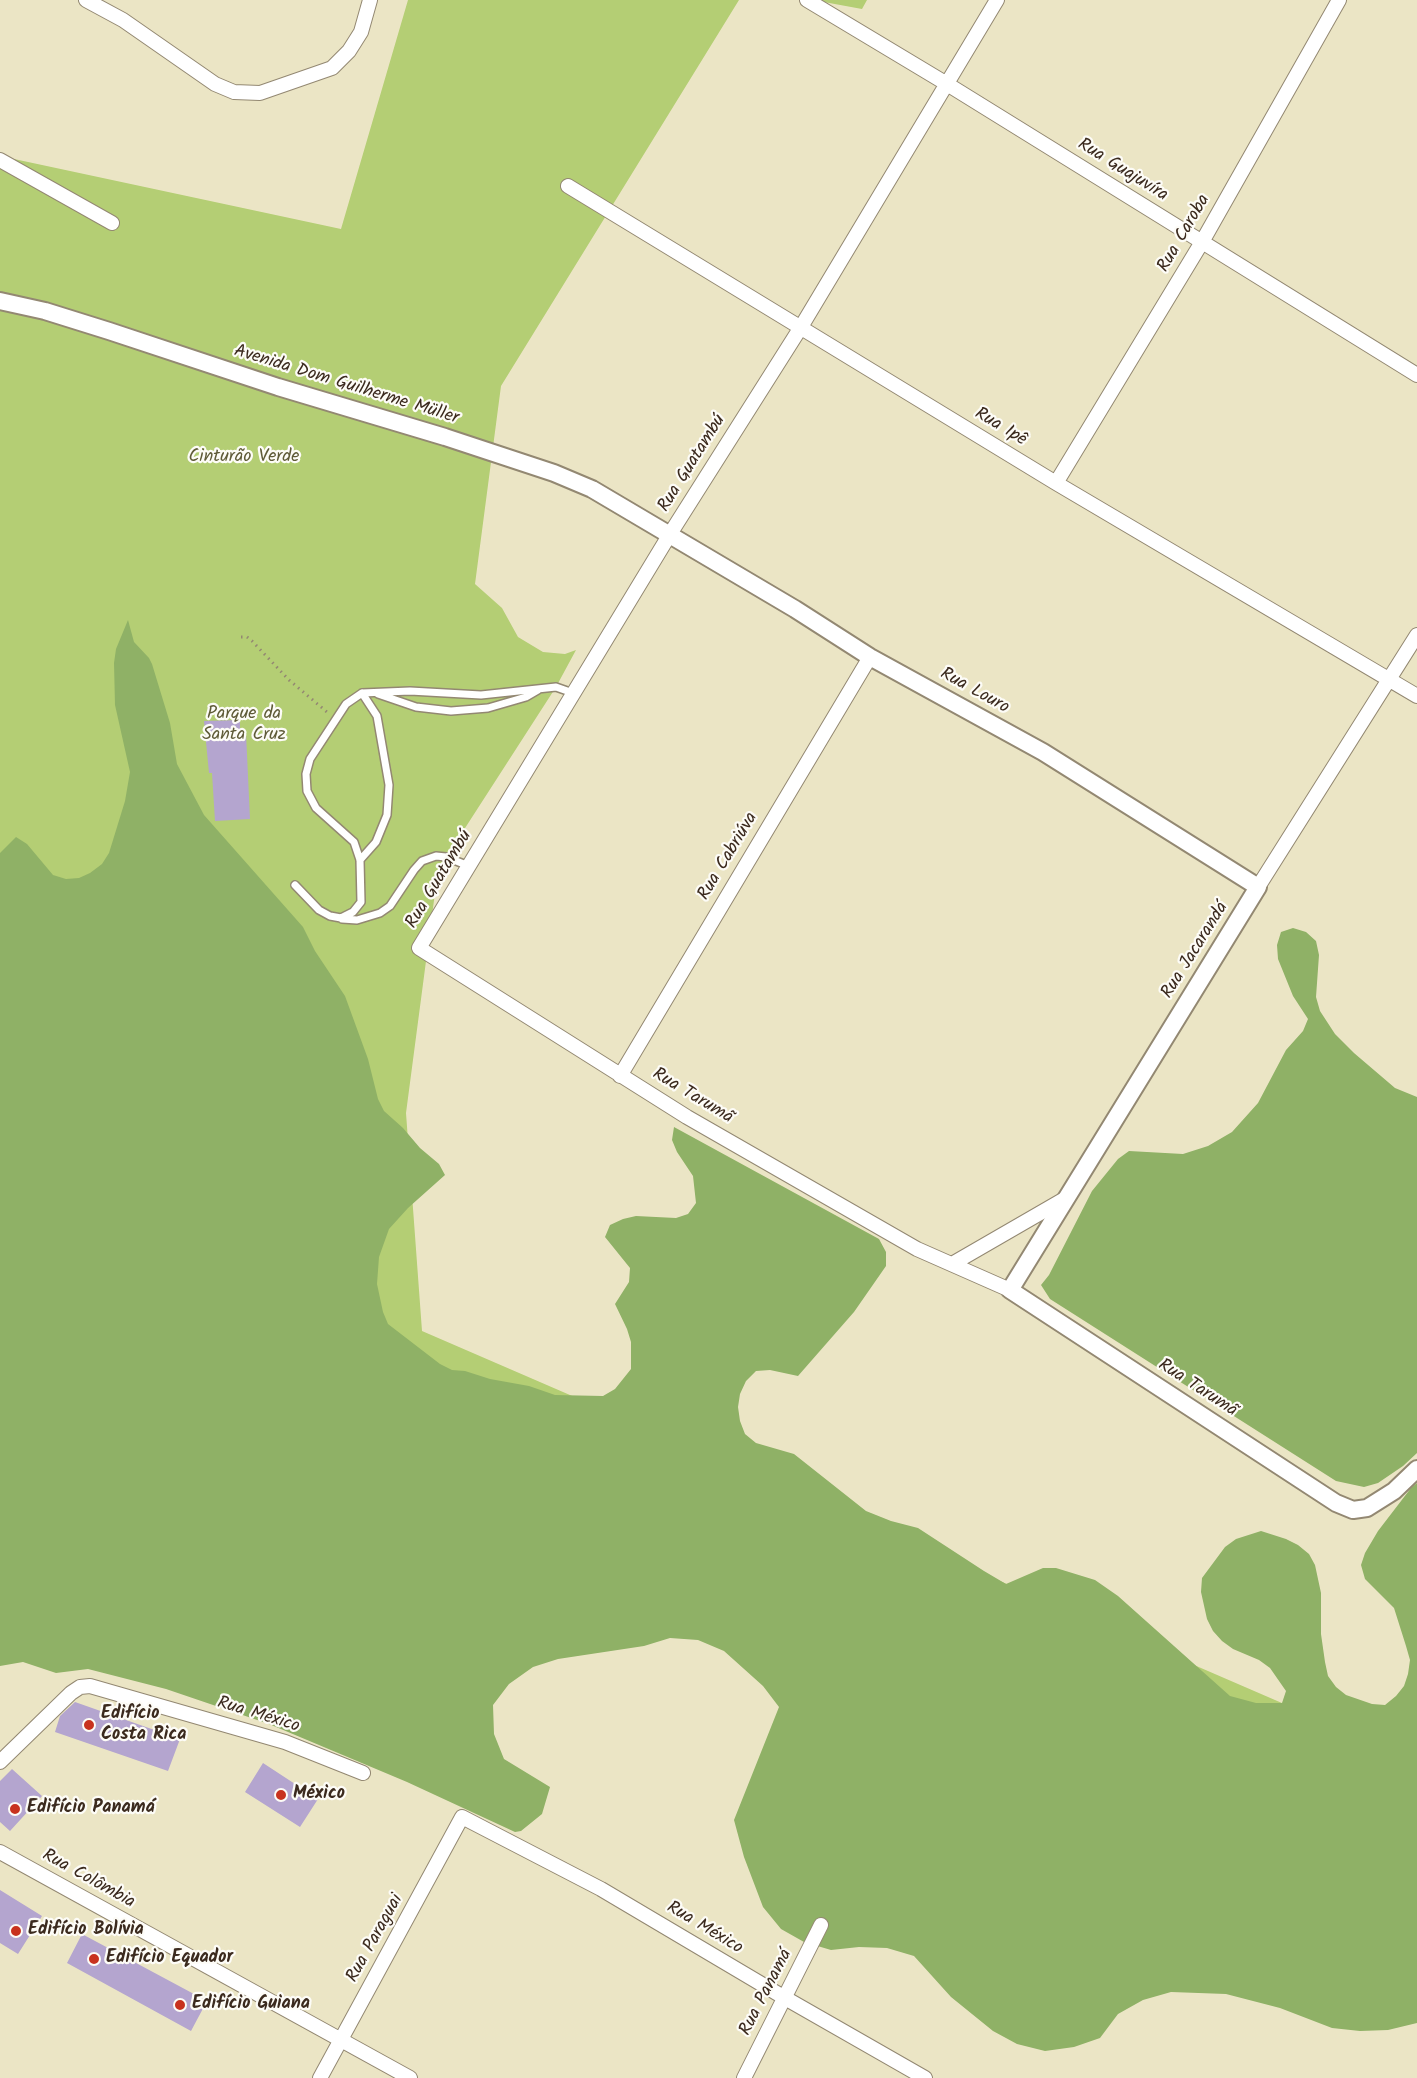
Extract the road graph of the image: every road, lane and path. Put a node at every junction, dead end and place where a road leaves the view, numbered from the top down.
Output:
1 (86, 0) edge
2 (370, 0) edge
3 (807, 0) edge
4 (997, 0) edge
5 (1340, 0) edge
6 (947, 84) junction
7 (0, 160) edge
8 (568, 186) dead end
9 (112, 223) dead end
10 (1202, 242) junction
11 (0, 301) edge
12 (801, 327) junction
13 (1417, 375) edge
14 (1056, 483) junction
15 (670, 534) junction
16 (1417, 635) edge
17 (241, 637) dead end
18 (870, 657) junction
19 (1388, 679) junction
20 (540, 688) junction
21 (362, 693) junction
22 (375, 693) junction
23 (573, 693) junction
24 (1417, 696) edge
25 (335, 719) junction
26 (360, 860) junction
27 (469, 866) junction
28 (295, 885) dead end
29 (1258, 887) junction
30 (341, 918) junction
31 (419, 948) joint
32 (620, 1076) junction
33 (1068, 1197) junction
34 (952, 1264) junction
35 (1010, 1290) junction
36 (1417, 1469) edge
37 (0, 1762) edge
38 (363, 1773) dead end
39 (462, 1817) joint
40 (0, 1852) edge
41 (821, 1925) dead end
42 (785, 1998) junction
43 (341, 2040) junction
44 (320, 2078) edge
45 (410, 2078) edge
46 (744, 2078) edge
47 (925, 2078) edge

1 - 2 street
3 - 6 street, Rua Guajuvíra
4 - 6 street, Rua Guatambú
5 - 10 street, Rua Caroba
6 - 10 street, Rua Guajuvíra
6 - 12 street, Rua Guatambú
7 - 9 street
8 - 12 street, Rua Ipê
10 - 13 street, Rua Guajuvíra
10 - 14 street, Rua Caroba
11 - 15 street, Avenida Dom Guilherme Müller
12 - 14 street, Rua Ipê
12 - 15 street, Rua Guatambú
14 - 19 street, Rua Ipê
15 - 18 street, Rua Louro
15 - 23 street, Rua Guatambú
16 - 19 street, Rua Jacarandá
17 - 25 path
18 - 29 street, Rua Louro
18 - 32 street, Rua Cabriúva
19 - 24 street, Rua Ipê
19 - 29 street, Rua Jacarandá
20 - 22 lane
20 - 22 lane
20 - 23 lane
21 - 22 lane
21 - 25 lane
21 - 26 lane
23 - 27 street, Rua Guatambú
25 - 26 lane
26 - 30 lane
27 - 30 lane
27 - 31 street, Rua Guatambú
28 - 30 lane
29 - 33 street, Rua Jacarandá
31 - 32 street, Rua Tarumã
32 - 34 street, Rua Tarumã
33 - 34 street
33 - 35 street, Rua Jacarandá
34 - 35 street, Rua Tarumã
35 - 36 street, Rua Tarumã
37 - 38 street, Rua México
39 - 42 street, Rua México
39 - 43 street, Rua Paraguai
40 - 43 street, Rua Colômbia
41 - 42 street, Rua Panamá
42 - 46 street, Rua Panamá
42 - 47 street, Rua México
43 - 44 street, Rua Paraguai
43 - 45 street, Rua Colômbia

